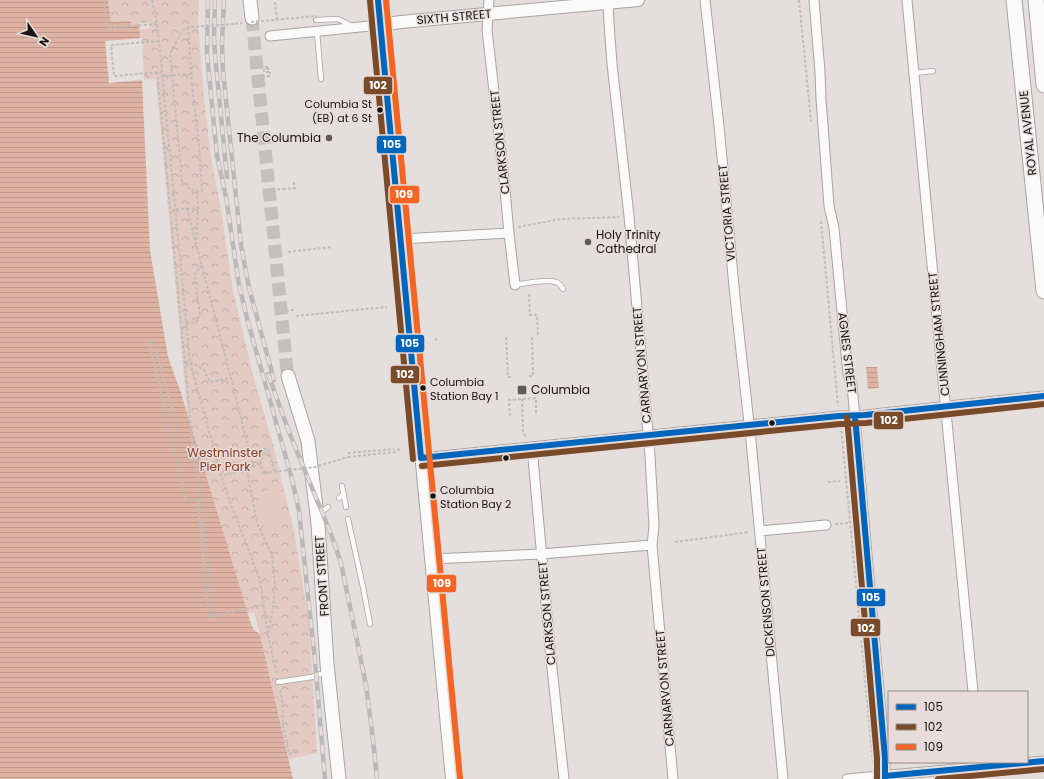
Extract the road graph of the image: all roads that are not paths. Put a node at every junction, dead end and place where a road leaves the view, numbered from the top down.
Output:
1 (250, 0) edge
2 (378, 0) edge
3 (489, 0) edge
4 (638, 0) edge
5 (705, 0) edge
6 (814, 0) edge
7 (907, 0) edge
8 (1014, 0) edge
9 (1036, 0) edge
10 (608, 2) edge
11 (489, 14) junction
12 (317, 18) road end
13 (252, 20) tunnel mouth
14 (380, 25) junction
15 (355, 28) junction
16 (317, 32) junction
17 (270, 36) dead end
18 (933, 70) dead end
19 (914, 73) junction
20 (321, 79) dead end
21 (1044, 85) edge
22 (508, 233) junction
23 (401, 239) junction
24 (515, 284) joint
25 (563, 289) dead end
26 (1044, 290) edge
27 (288, 376) tunnel mouth
28 (1044, 396) edge
29 (946, 406) junction
30 (855, 416) junction
31 (749, 425) junction
32 (648, 436) junction
33 (532, 447) junction
34 (421, 458) junction
35 (342, 486) dead end
36 (344, 494) junction
37 (339, 498) dead end
38 (328, 507) dead end
39 (346, 507) dead end
40 (317, 516) junction
41 (348, 519) dead end
42 (826, 525) road end
43 (756, 531) junction
44 (652, 545) junction
45 (541, 554) junction
46 (431, 560) junction
47 (370, 624) dead end
48 (328, 673) junction
49 (278, 682) dead end
50 (973, 691) edge
51 (1044, 760) edge
52 (1028, 761) edge
53 (996, 763) edge
54 (980, 764) edge
55 (885, 777) edge
56 (339, 779) edge
57 (452, 779) edge
58 (564, 779) edge
59 (673, 779) edge
60 (782, 779) edge
61 (847, 779) edge

1 - 13 main road
2 - 14 street
3 - 11 street, CLARKSON STREET
4 - 10 street, SIXTH STREET
5 - 31 street, VICTORIA STREET
6 - 30 street, AGNES STREET
7 - 19 street, CUNNINGHAM STREET
8 - 26 main road, ROYAL AVENUE
9 - 21 main road, ROYAL AVENUE
10 - 11 street, SIXTH STREET
10 - 32 street, CARNARVON STREET
11 - 14 street, SIXTH STREET
11 - 22 street, CLARKSON STREET
12 - 15 lane
14 - 15 street, SIXTH STREET
14 - 23 street
15 - 16 street, SIXTH STREET
16 - 17 street, SIXTH STREET
16 - 20 lane
18 - 19 lane
19 - 29 street, CUNNINGHAM STREET
22 - 23 street
22 - 24 street, CLARKSON STREET
23 - 34 street
24 - 25 lane
27 - 40 main road, FRONT STREET
28 - 29 street
29 - 30 street
29 - 50 street, CUNNINGHAM STREET
30 - 31 street
30 - 55 street, AGNES STREET
31 - 32 street
31 - 43 street, DICKENSON STREET
32 - 33 street
32 - 44 street, CARNARVON STREET
33 - 34 street
33 - 45 street, CLARKSON STREET
34 - 46 street
35 - 36 lane
36 - 37 lane
36 - 39 lane
38 - 40 lane
40 - 48 main road, FRONT STREET
41 - 47 lane
42 - 43 street
43 - 60 street, DICKENSON STREET
44 - 45 street
44 - 59 street, CARNARVON STREET
45 - 46 street
45 - 58 street, CLARKSON STREET
46 - 57 street
48 - 49 lane
48 - 56 main road, FRONT STREET
51 - 52 street
53 - 54 street
54 - 55 street
55 - 61 street

